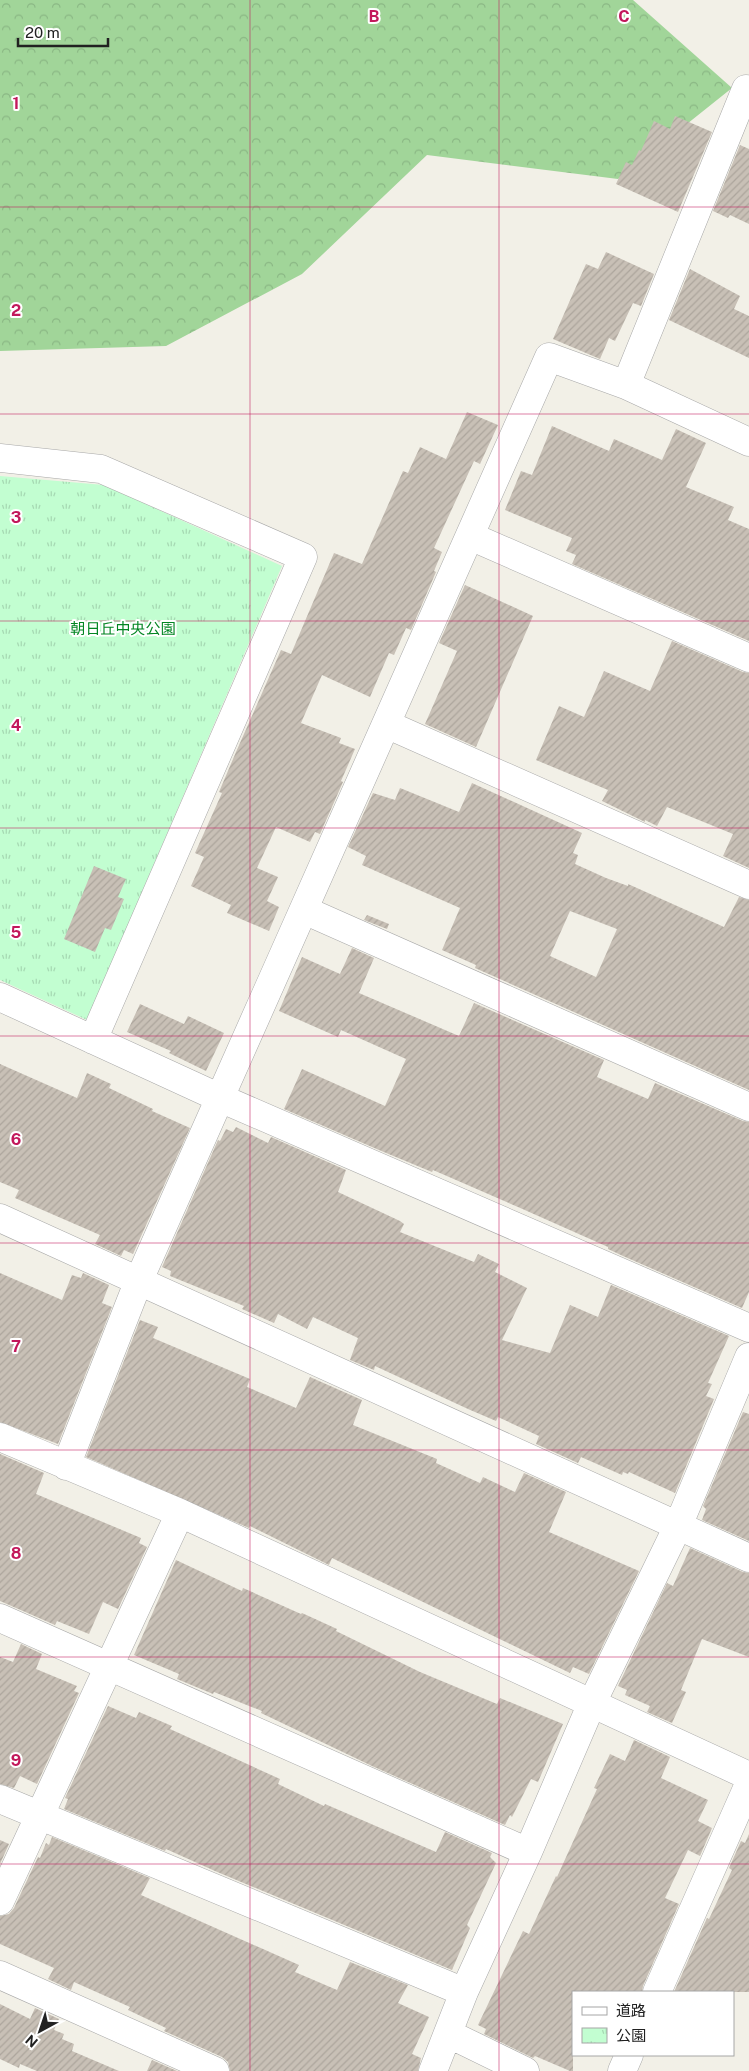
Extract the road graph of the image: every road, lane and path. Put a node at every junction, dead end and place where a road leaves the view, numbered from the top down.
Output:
1 (749, 91) edge
2 (626, 385) junction
3 (749, 442) edge
4 (0, 458) edge
5 (470, 536) junction
6 (749, 658) edge
7 (386, 724) junction
8 (749, 885) edge
9 (304, 910) junction
10 (0, 997) edge
11 (93, 1040) junction
12 (220, 1098) junction
13 (749, 1107) edge
14 (0, 1218) edge
15 (139, 1280) junction
16 (749, 1328) edge
17 (749, 1357) edge
18 (0, 1437) edge
19 (66, 1466) junction
20 (180, 1513) junction
21 (678, 1526) junction
22 (749, 1558) edge
23 (0, 1618) edge
24 (109, 1665) junction
25 (592, 1703) junction
26 (749, 1776) edge
27 (749, 1784) edge
28 (0, 1799) edge
29 (39, 1816) junction
30 (528, 1852) junction
31 (0, 1901) edge
32 (0, 1975) edge
33 (657, 1991) edge
34 (464, 1992) junction
35 (449, 2034) junction
36 (629, 2056) edge
37 (215, 2071) edge
38 (433, 2071) edge
39 (526, 2071) edge
40 (622, 2071) edge

1 - 2 street
2 - 3 street
2 - 5 street
4 - 11 street
5 - 6 street
5 - 7 street
7 - 8 street
7 - 9 street
9 - 12 street
9 - 13 street
10 - 11 street
11 - 12 street
12 - 15 street
12 - 16 street
14 - 15 street
15 - 19 street
15 - 21 street
17 - 21 street
18 - 19 street
19 - 20 street
20 - 24 street
20 - 25 street
21 - 22 street
21 - 25 street
23 - 24 street
24 - 29 street
24 - 30 street
25 - 26 street
25 - 30 street
27 - 33 street
28 - 29 street
29 - 31 street
29 - 34 street
30 - 34 street
32 - 37 street
34 - 35 street
35 - 38 street
35 - 39 street
36 - 40 street

